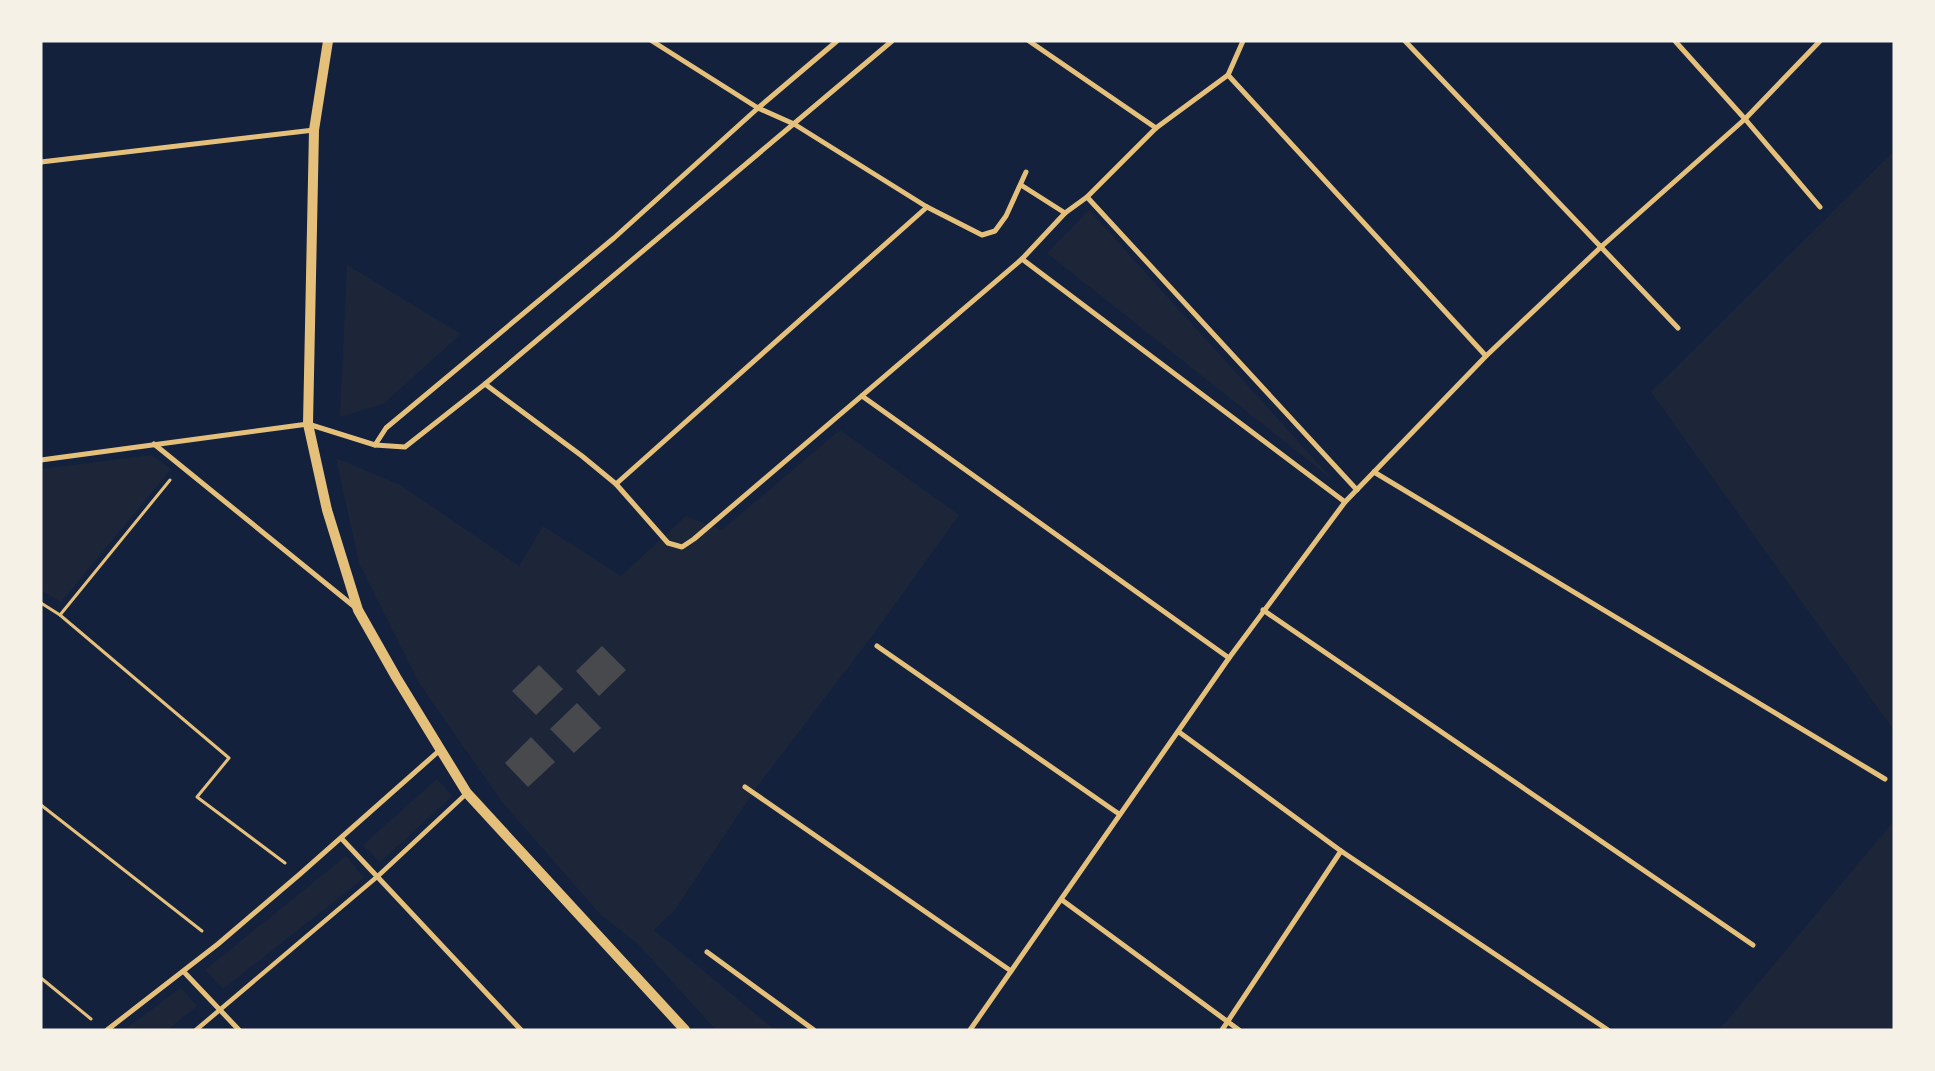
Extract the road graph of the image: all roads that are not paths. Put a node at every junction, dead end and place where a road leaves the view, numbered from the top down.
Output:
1 (328, 41) edge
2 (652, 41) edge
3 (837, 41) edge
4 (892, 41) edge
5 (1029, 41) edge
6 (1243, 41) edge
7 (1405, 41) edge
8 (1675, 41) edge
9 (1820, 41) edge
10 (1228, 75) junction
11 (758, 108) junction
12 (1745, 120) junction
13 (794, 124) junction
14 (1156, 128) junction
15 (314, 130) junction
16 (41, 162) edge
17 (1026, 172) dead end
18 (1020, 186) junction
19 (1087, 197) junction
20 (927, 207) junction
21 (1820, 207) dead end
22 (1065, 213) junction
23 (1602, 246) junction
24 (1022, 259) junction
25 (1678, 328) dead end
26 (1486, 356) junction
27 (485, 384) junction
28 (862, 396) junction
29 (308, 424) junction
30 (154, 444) junction
31 (375, 444) junction
32 (41, 460) edge
33 (1374, 472) junction
34 (616, 484) junction
35 (1358, 490) junction
36 (1345, 502) junction
37 (358, 610) junction
38 (1263, 610) junction
39 (877, 646) dead end
40 (1229, 658) junction
41 (1178, 732) junction
42 (440, 750) junction
43 (1885, 779) dead end
44 (745, 787) dead end
45 (467, 793) junction
46 (1119, 814) junction
47 (341, 838) junction
48 (1341, 851) junction
49 (378, 876) junction
50 (1062, 900) junction
51 (1753, 945) dead end
52 (707, 952) dead end
53 (1011, 971) junction
54 (184, 972) junction
55 (221, 1010) junction
56 (1227, 1022) junction
57 (107, 1030) edge
58 (196, 1030) edge
59 (239, 1030) edge
60 (521, 1030) edge
61 (685, 1030) edge
62 (814, 1030) edge
63 (970, 1030) edge
64 (1222, 1030) edge
65 (1239, 1030) edge
66 (1608, 1030) edge

1 - 15 main road
2 - 11 street
3 - 11 street
4 - 13 street
5 - 14 street
6 - 10 street
7 - 23 street
8 - 12 street
9 - 12 street
10 - 14 street
10 - 26 street
11 - 13 street
11 - 31 street
12 - 21 street
12 - 23 street
13 - 20 street
13 - 27 street
14 - 19 street
15 - 16 street
15 - 29 main road
17 - 18 street
18 - 20 street
18 - 22 street
19 - 22 street
19 - 35 street
20 - 34 street
22 - 24 street
23 - 25 street
23 - 26 street
24 - 28 street
24 - 36 street
26 - 33 street
27 - 31 street
27 - 34 street
28 - 34 street
28 - 40 street
29 - 30 street
29 - 31 street
29 - 37 main road
30 - 32 street
30 - 37 street
33 - 35 street
33 - 43 street
35 - 36 street
36 - 38 street
37 - 42 main road
38 - 40 street
38 - 51 street
39 - 46 street
40 - 41 street
41 - 46 street
41 - 48 street
42 - 45 main road
42 - 47 street
44 - 53 street
45 - 49 street
45 - 61 main road
46 - 50 street
47 - 49 street
47 - 54 street
48 - 56 street
48 - 66 street
49 - 55 street
49 - 60 street
50 - 53 street
50 - 56 street
52 - 62 street
53 - 63 street
54 - 55 street
54 - 57 street
55 - 58 street
55 - 59 street
56 - 64 street
56 - 65 street

